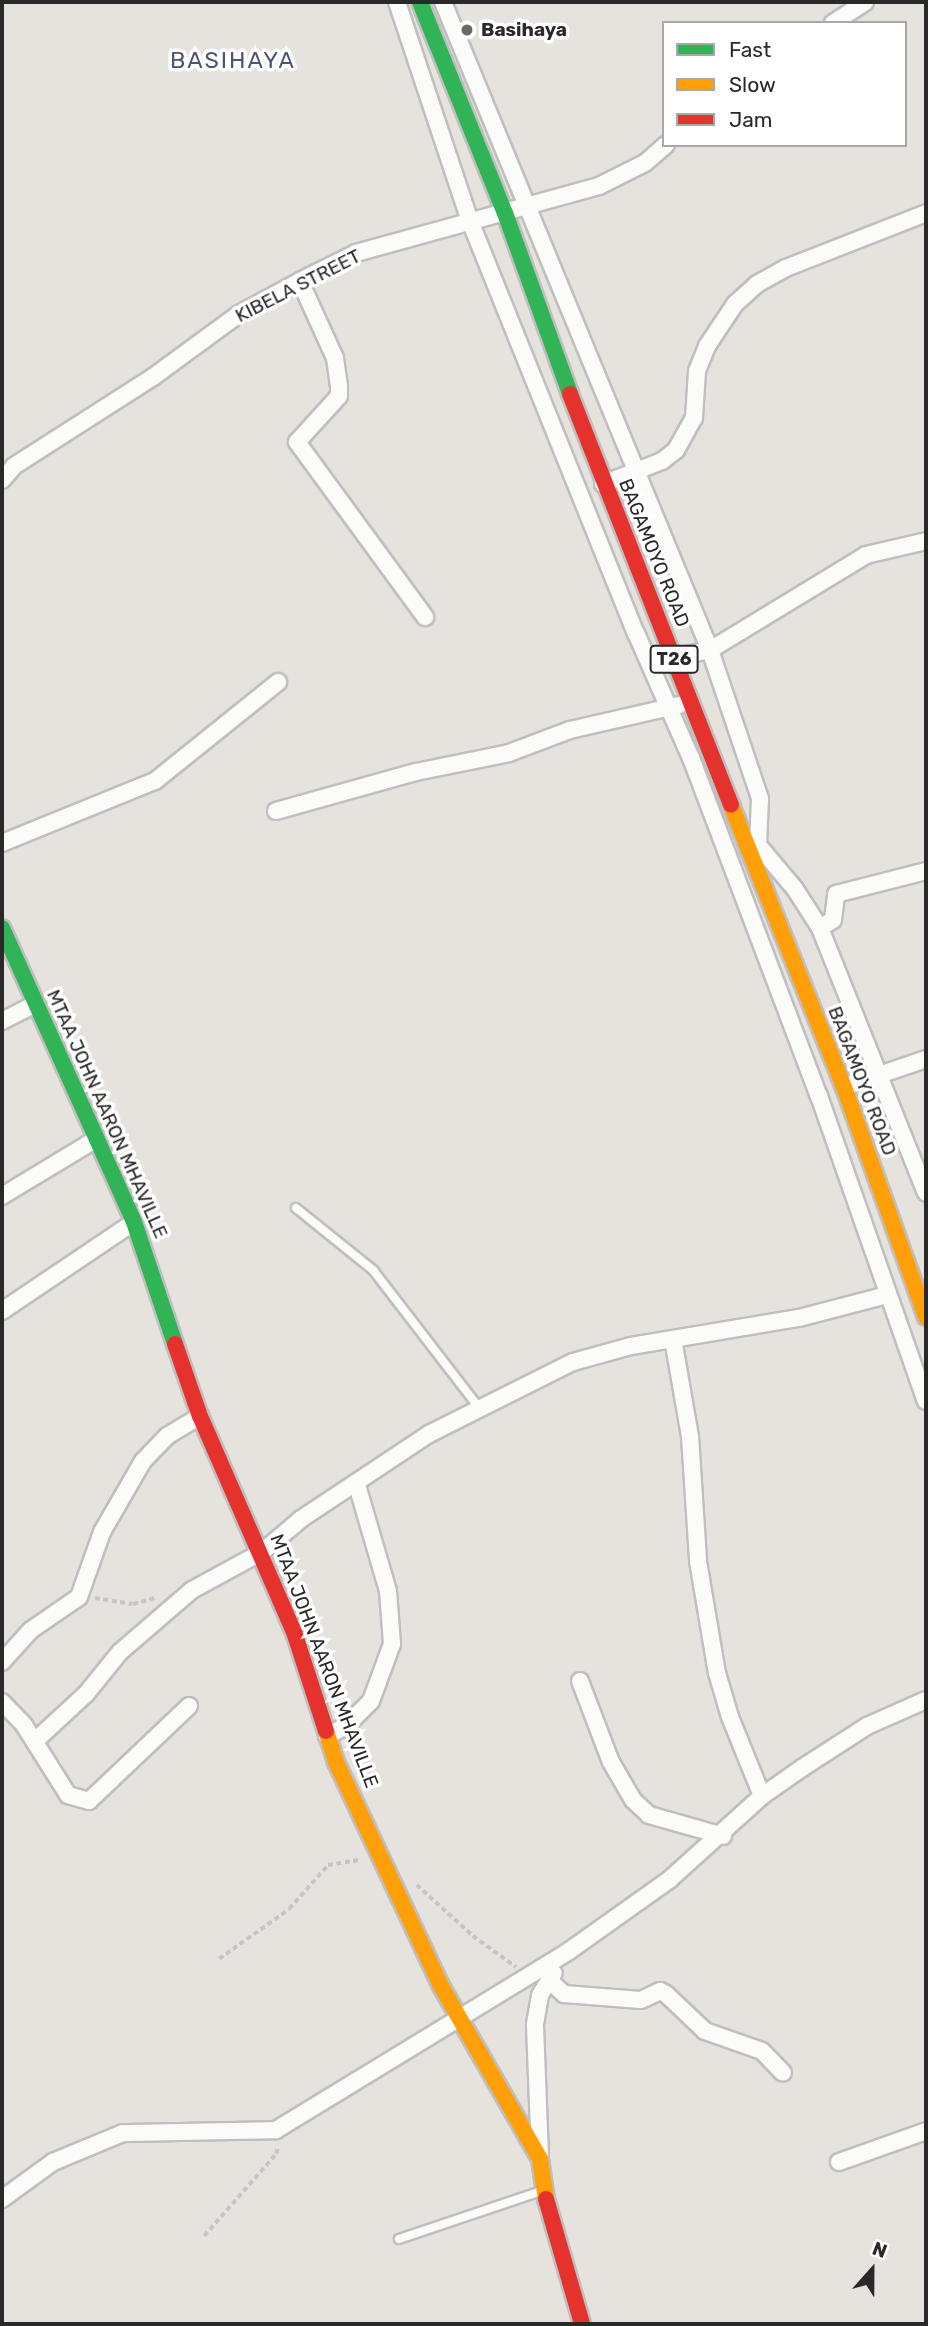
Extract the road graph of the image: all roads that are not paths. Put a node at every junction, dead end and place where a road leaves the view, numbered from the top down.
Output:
1 (397, 2) edge
2 (420, 2) edge
3 (443, 2) edge
4 (865, 2) edge
5 (836, 21) edge
6 (664, 147) edge
7 (530, 206) junction
8 (505, 213) junction
9 (926, 213) edge
10 (470, 221) junction
11 (300, 281) junction
12 (634, 472) junction
13 (2, 480) edge
14 (603, 484) junction
15 (926, 541) edge
16 (425, 617) dead end
17 (710, 650) junction
18 (674, 658) junction
19 (278, 682) dead end
20 (691, 702) junction
21 (671, 707) junction
22 (276, 811) dead end
23 (2, 843) edge
24 (753, 846) junction
25 (926, 871) edge
26 (2, 928) edge
27 (820, 928) junction
28 (36, 1004) junction
29 (2, 1021) edge
30 (926, 1059) edge
31 (881, 1078) junction
32 (844, 1087) junction
33 (95, 1140) junction
34 (926, 1193) edge
35 (2, 1196) edge
36 (296, 1208) dead end
37 (134, 1222) junction
38 (887, 1295) junction
39 (2, 1311) edge
40 (926, 1317) edge
41 (673, 1339) junction
42 (926, 1401) edge
43 (480, 1409) junction
44 (200, 1416) junction
45 (357, 1485) junction
46 (262, 1552) junction
47 (2, 1662) edge
48 (579, 1681) dead end
49 (926, 1700) edge
50 (2, 1702) edge
51 (189, 1706) dead end
52 (327, 1736) junction
53 (35, 1741) junction
54 (762, 1796) junction
55 (723, 1836) junction
56 (542, 1977) junction
57 (460, 2019) junction
58 (783, 2073) dead end
59 (926, 2131) edge
60 (540, 2159) junction
61 (839, 2162) dead end
62 (545, 2190) junction
63 (2, 2199) edge
64 (399, 2239) dead end
65 (582, 2324) edge

1 - 10 street
2 - 8 main road, BAGAMOYO ROAD / T26
3 - 7 street
4 - 5 street
6 - 7 street, KIBELA STREET
7 - 8 street, KIBELA STREET
7 - 12 street
8 - 10 street, KIBELA STREET
8 - 14 main road, BAGAMOYO ROAD / T26
9 - 12 street
10 - 11 street, KIBELA STREET
10 - 21 street
11 - 13 street, KIBELA STREET
11 - 16 street
12 - 14 street
12 - 17 street
14 - 18 main road, BAGAMOYO ROAD / T26
15 - 17 street
17 - 18 street
17 - 24 street
18 - 20 main road, BAGAMOYO ROAD / T26
19 - 23 street
20 - 21 street
20 - 24 main road, BAGAMOYO ROAD / T26
21 - 22 street
21 - 38 street
24 - 27 street
24 - 32 main road, BAGAMOYO ROAD / T26
25 - 27 street
26 - 28 main road, MTAA JOHN AARON MHAVILLE
27 - 31 street
28 - 29 street
28 - 33 main road, MTAA JOHN AARON MHAVILLE
30 - 31 street
31 - 32 street
31 - 34 street
32 - 40 main road, BAGAMOYO ROAD / T26
33 - 35 street
33 - 37 main road, MTAA JOHN AARON MHAVILLE
36 - 43 lane
37 - 39 street
37 - 44 main road, MTAA JOHN AARON MHAVILLE
38 - 41 street
38 - 42 street
41 - 43 street
41 - 54 street
43 - 45 street
44 - 46 main road, MTAA JOHN AARON MHAVILLE
44 - 47 street
45 - 46 street
45 - 52 street
46 - 52 main road, MTAA JOHN AARON MHAVILLE
46 - 53 street
48 - 55 street
49 - 54 street
50 - 53 street
51 - 53 street
52 - 57 main road, MTAA JOHN AARON MHAVILLE
54 - 55 street
55 - 56 street
56 - 57 street
56 - 58 street
56 - 60 street
57 - 60 main road, MTAA JOHN AARON MHAVILLE
57 - 63 street
59 - 61 street
60 - 62 main road, MTAA JOHN AARON MHAVILLE
62 - 64 lane
62 - 65 main road, MTAA JOHN AARON MHAVILLE

